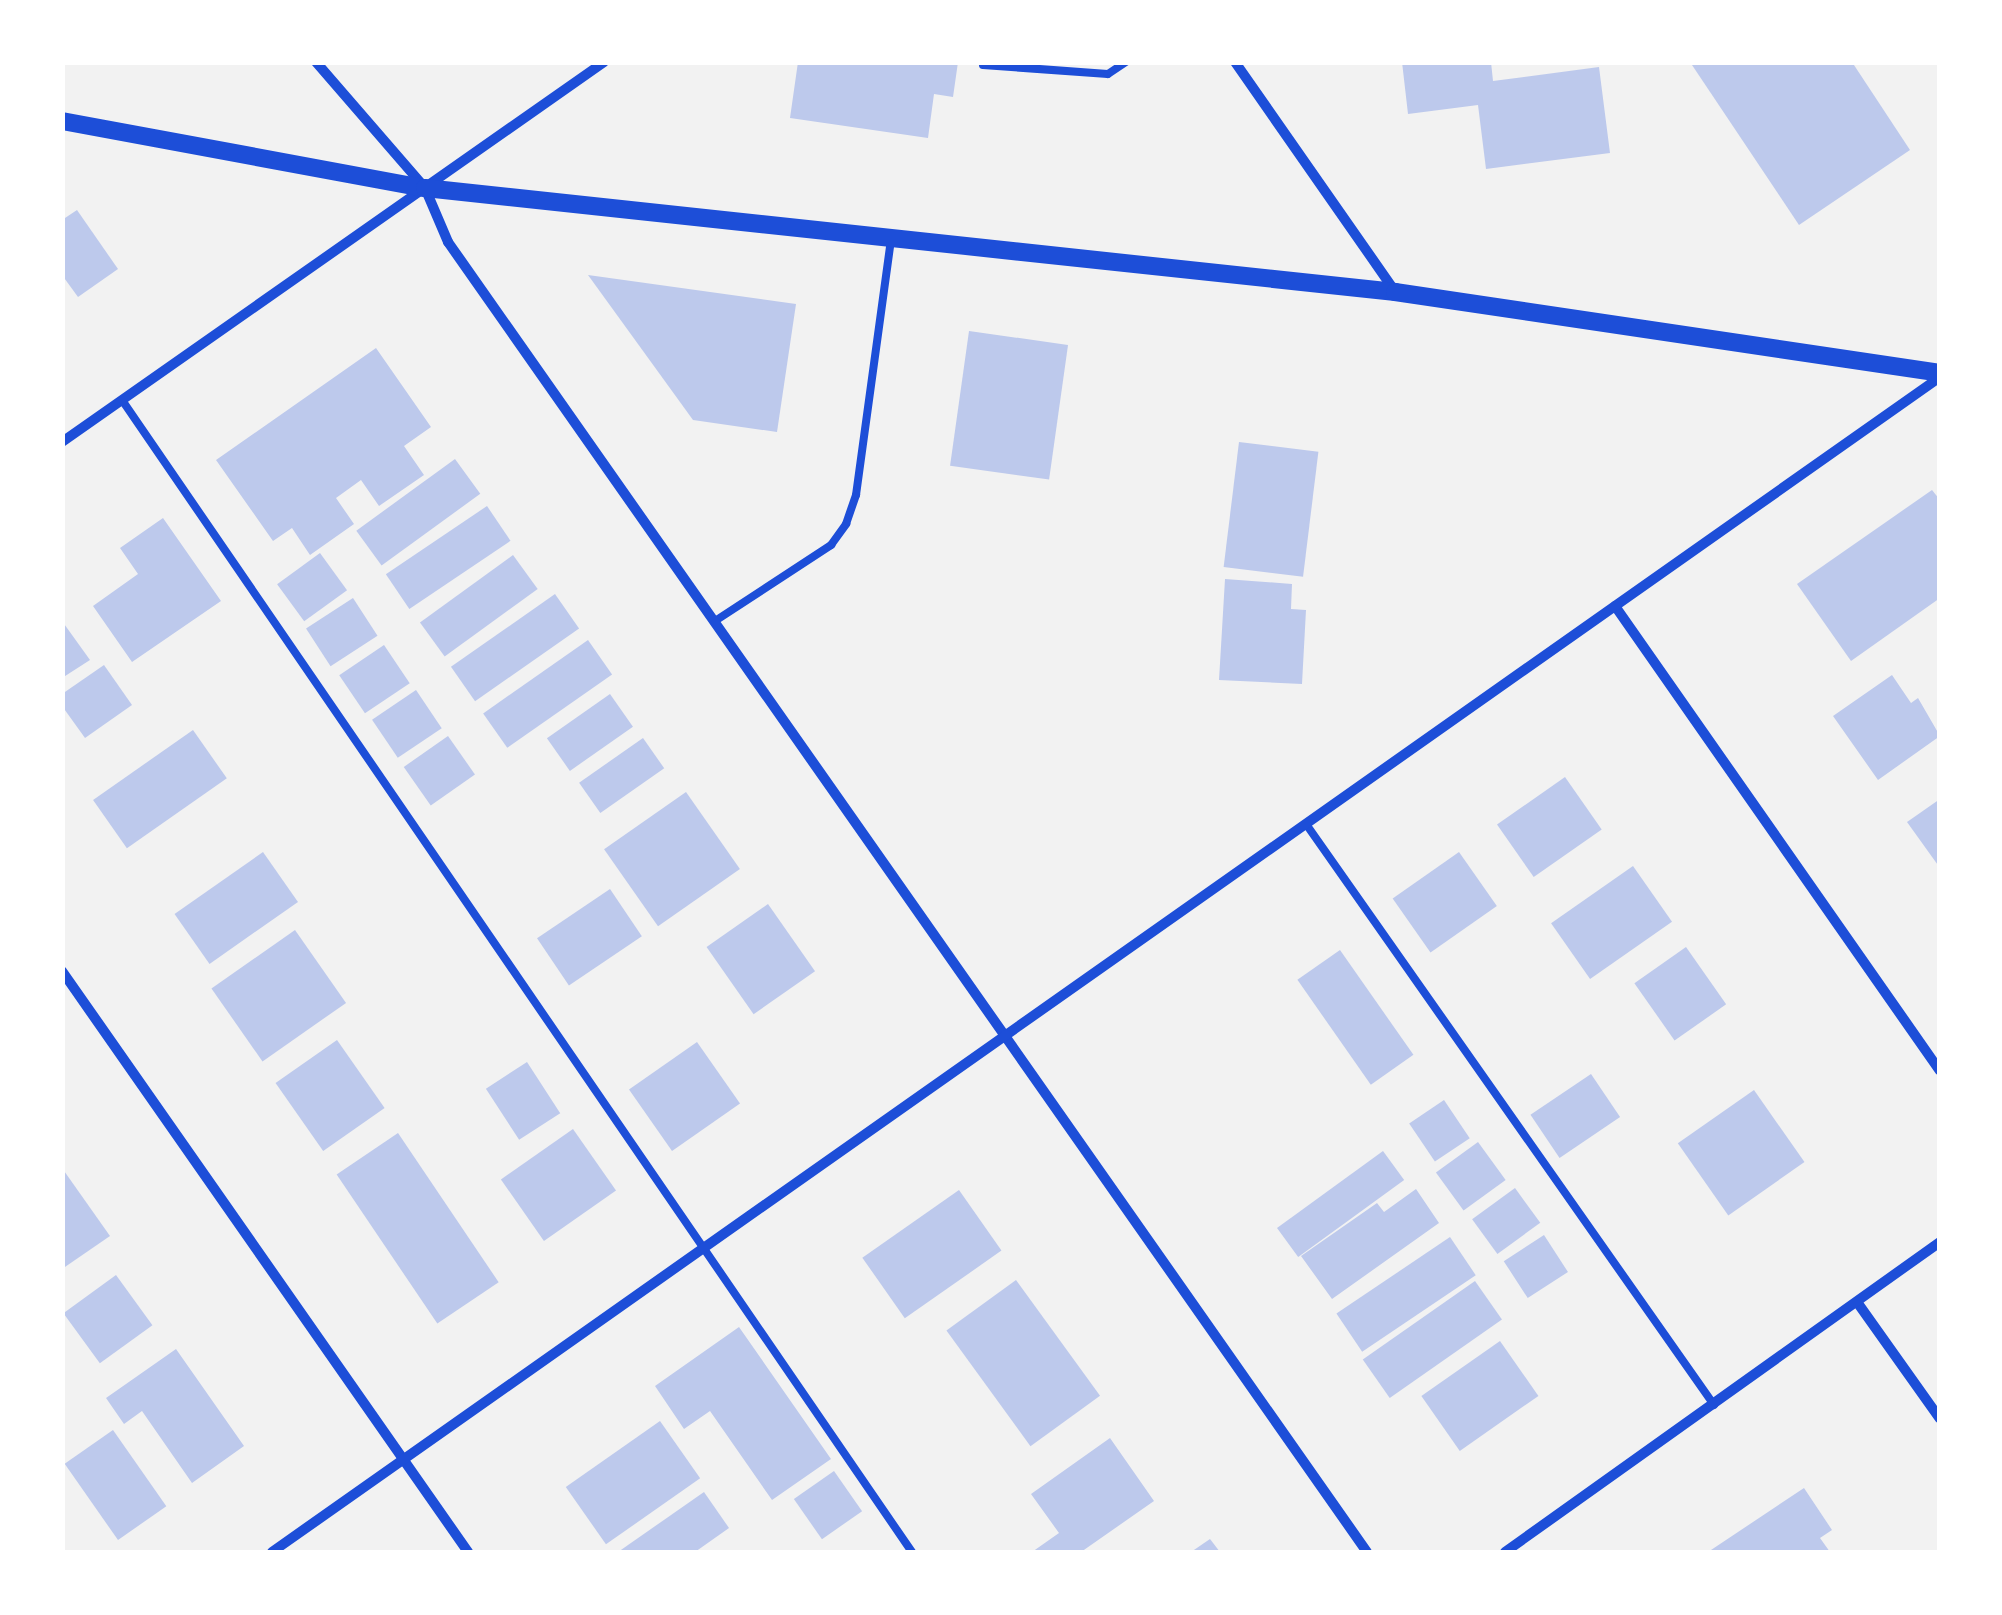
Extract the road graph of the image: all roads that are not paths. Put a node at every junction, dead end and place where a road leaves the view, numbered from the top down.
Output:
1 (316, 62) edge
2 (604, 62) edge
3 (1126, 62) edge
4 (1235, 62) edge
5 (983, 66) dead end
6 (62, 121) edge
7 (425, 188) junction
8 (891, 238) junction
9 (1395, 292) junction
10 (1940, 375) edge
11 (122, 400) junction
12 (62, 442) edge
13 (1615, 606) junction
14 (715, 620) junction
15 (1306, 824) junction
16 (62, 971) edge
17 (1004, 1036) junction
18 (1940, 1071) edge
19 (1940, 1242) edge
20 (702, 1250) junction
21 (1856, 1302) junction
22 (1714, 1406) junction
23 (1940, 1419) edge
24 (403, 1460) junction
25 (272, 1552) edge
26 (468, 1552) edge
27 (912, 1552) edge
28 (1367, 1552) edge
29 (1505, 1552) edge

1 - 7 street
2 - 7 street
3 - 5 lane
4 - 9 street
6 - 7 street
7 - 8 street
7 - 11 street
7 - 14 street
8 - 9 street
8 - 14 lane
9 - 10 street
10 - 13 street
11 - 12 street
11 - 20 lane
13 - 15 street
13 - 18 street
14 - 17 street
15 - 17 street
15 - 22 lane
16 - 24 street
17 - 20 street
17 - 28 street
19 - 21 street
20 - 24 street
20 - 27 lane
21 - 22 street
21 - 23 street
22 - 29 street
24 - 25 street
24 - 26 street

